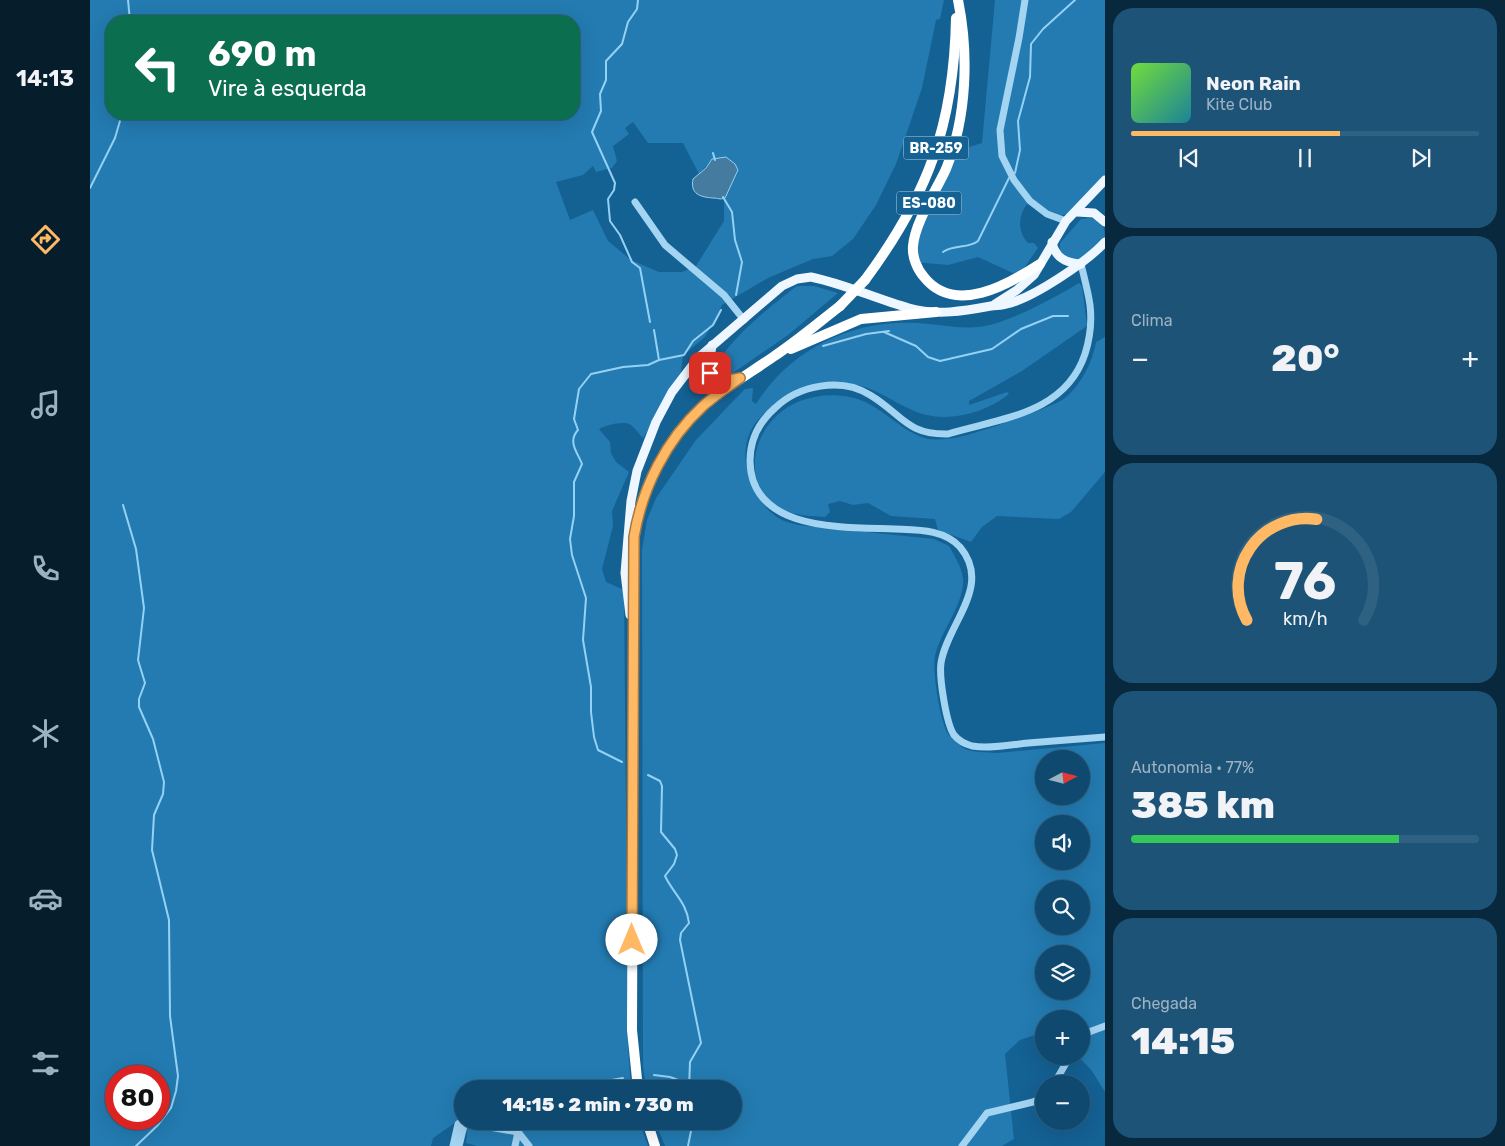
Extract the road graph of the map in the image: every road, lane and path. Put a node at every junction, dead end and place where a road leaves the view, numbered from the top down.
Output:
1 (957, 0) edge
2 (1025, 0) edge
3 (1105, 180) edge
4 (635, 202) dead end
5 (1077, 212) junction
6 (1066, 221) junction
7 (1105, 222) edge
8 (650, 233) dead end
9 (659, 238) junction
10 (1052, 242) junction
11 (1105, 243) edge
12 (1040, 264) junction
13 (1081, 264) junction
14 (1071, 270) junction
15 (1084, 278) junction
16 (992, 305) junction
17 (936, 312) junction
18 (744, 320) junction
19 (712, 345) junction
20 (772, 358) junction
21 (740, 378) junction
22 (632, 633) junction
23 (1105, 737) edge
24 (1105, 1026) edge
25 (1090, 1031) edge
26 (637, 1080) edge
27 (1035, 1101) edge
28 (456, 1130) edge
29 (464, 1130) edge
30 (508, 1130) edge
31 (650, 1130) edge
32 (518, 1132) junction
33 (453, 1146) edge
34 (459, 1146) edge
35 (515, 1146) edge
36 (529, 1146) edge
37 (655, 1146) edge
38 (962, 1146) edge

1 - 12 highway, ES-080
1 - 20 highway, BR-259, bridge
2 - 6 street
3 - 5 main road, ES-080
4 - 9 street
5 - 6 main road, ES-080
5 - 7 main road
6 - 10 main road, ES-080
8 - 9 street
9 - 18 street
10 - 12 main road, ES-080
10 - 13 main road
11 - 13 main road
12 - 16 main road, ES-080
13 - 14 main road
13 - 15 street
14 - 15 street
14 - 16 main road
15 - 23 street
16 - 17 main road, ES-080
17 - 18 main road, ES-080
17 - 20 highway, ES-080
18 - 19 main road, ES-080
19 - 21 main road
19 - 22 main road
20 - 21 highway, BR-259
21 - 22 highway, BR-259
22 - 26 highway, BR-259
24 - 25 street
27 - 38 street
28 - 33 street
29 - 34 street
30 - 32 street
31 - 37 highway
32 - 35 street
32 - 36 street

